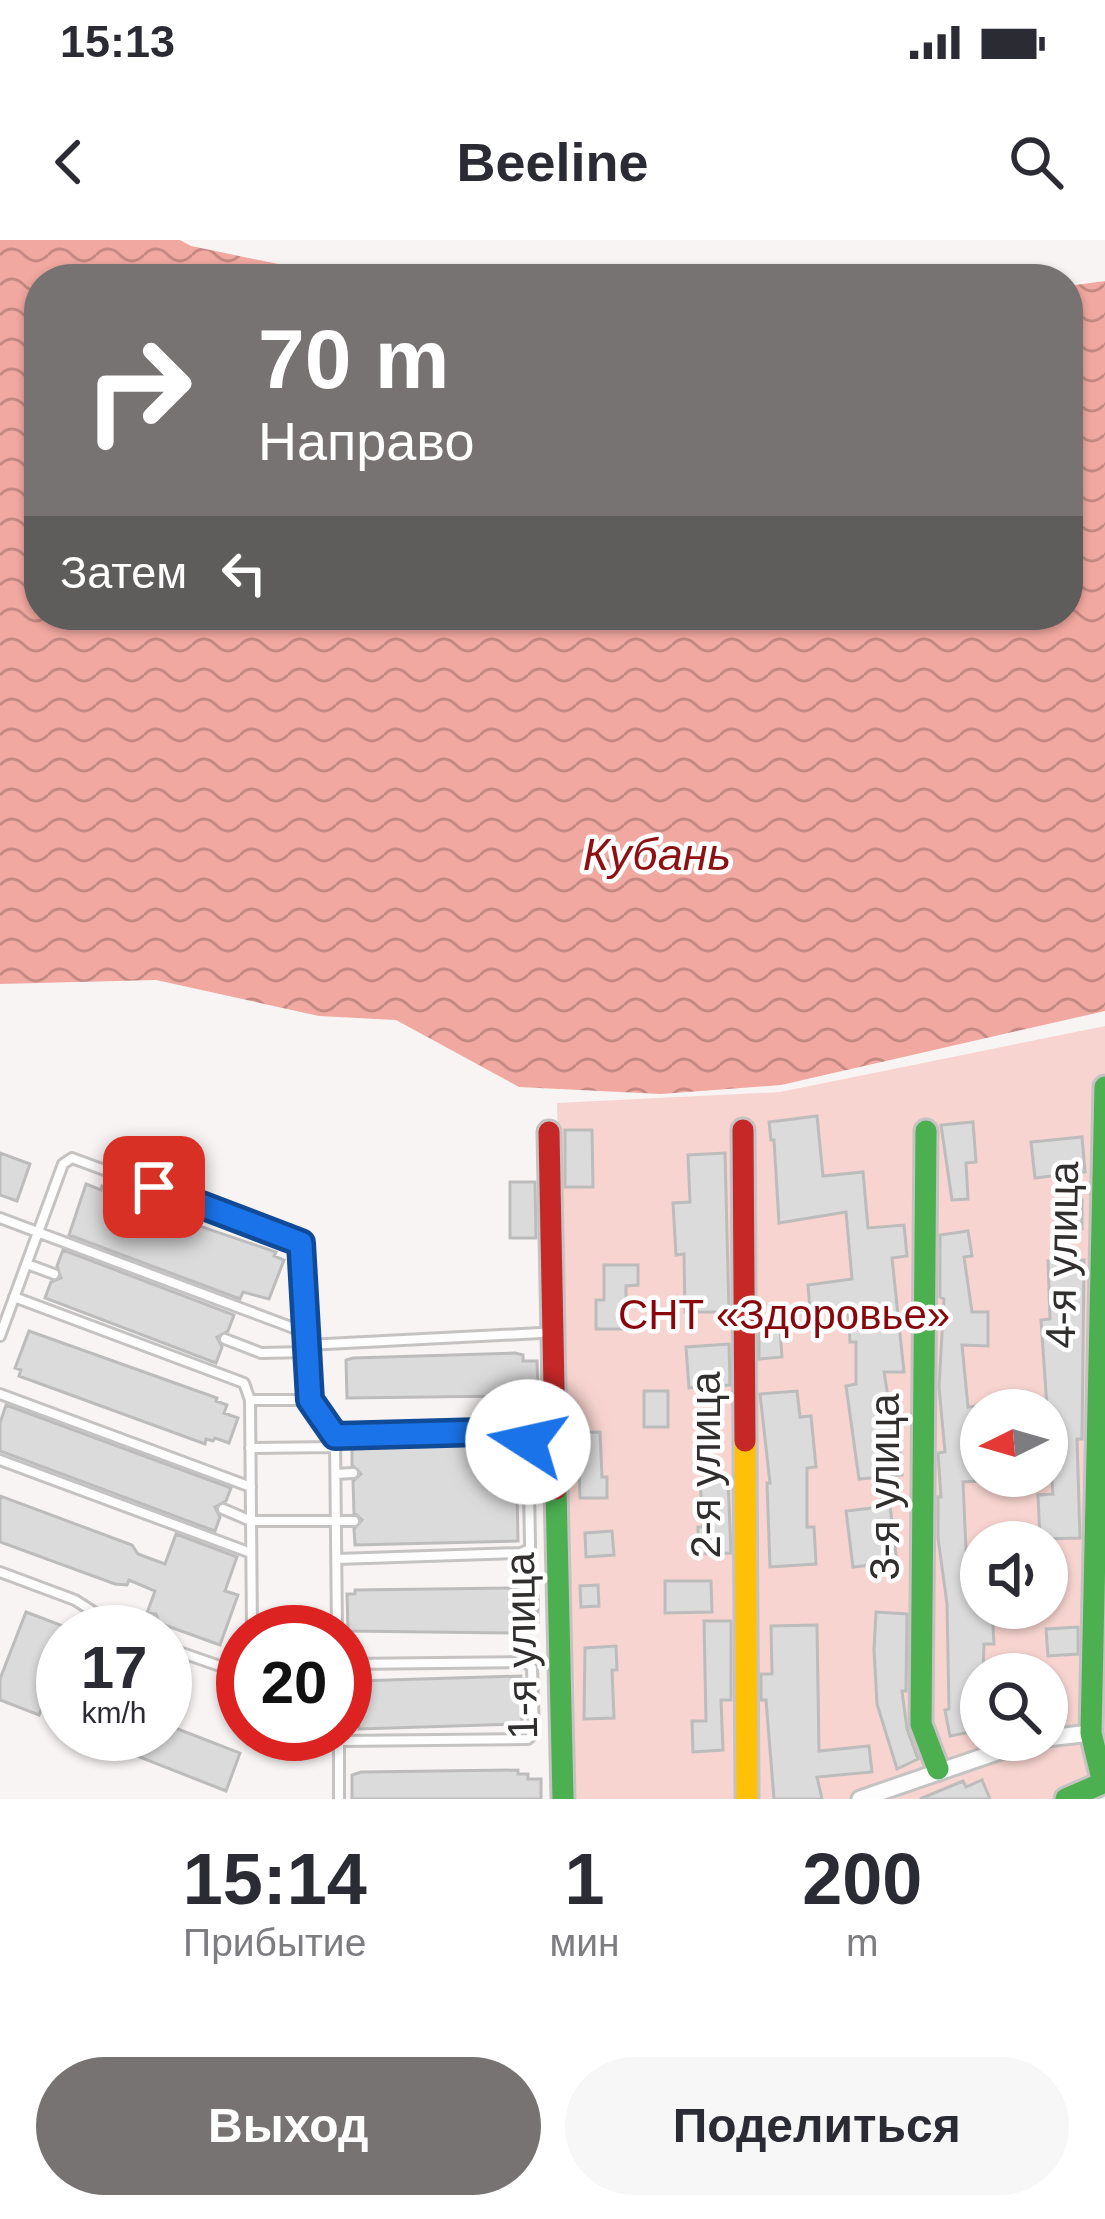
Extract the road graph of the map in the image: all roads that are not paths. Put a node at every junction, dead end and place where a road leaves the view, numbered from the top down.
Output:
1 (1105, 1087) edge
2 (742, 1130) dead end
3 (926, 1131) dead end
4 (549, 1132) dead end
5 (0, 1218) edge
6 (38, 1232) junction
7 (26, 1264) junction
8 (54, 1274) dead end
9 (14, 1297) junction
10 (541, 1333) dead end
11 (0, 1336) edge
12 (225, 1339) dead end
13 (307, 1343) junction
14 (0, 1394) edge
15 (250, 1400) junction
16 (310, 1400) junction
17 (335, 1442) junction
18 (250, 1448) junction
19 (0, 1460) edge
20 (352, 1473) dead end
21 (336, 1474) junction
22 (251, 1487) junction
23 (223, 1509) dead end
24 (251, 1521) junction
25 (354, 1521) dead end
26 (336, 1522) junction
27 (251, 1553) junction
28 (337, 1558) junction
29 (0, 1574) edge
30 (83, 1605) edge
31 (252, 1605) edge
32 (337, 1605) edge
33 (372, 1664) edge
34 (1098, 1704) edge
35 (1091, 1733) junction
36 (1068, 1736) edge
37 (372, 1737) edge
38 (339, 1761) edge
39 (964, 1761) edge
40 (938, 1769) junction
41 (1104, 1783) edge
42 (339, 1799) edge
43 (562, 1799) edge
44 (747, 1799) edge
45 (860, 1799) edge
46 (1066, 1799) edge

1 - 34 street, 4-я улица
2 - 44 street, 2-я улица
3 - 40 street, 3-я улица
4 - 43 street, 1-я улица
5 - 6 lane
6 - 7 lane
6 - 13 lane
6 - 13 lane
7 - 8 lane
7 - 9 lane
9 - 11 lane
9 - 15 lane
10 - 13 lane
12 - 13 lane
13 - 16 lane
14 - 22 lane
15 - 16 lane
15 - 18 lane
16 - 17 lane
17 - 18 lane
17 - 21 lane
17 - 28 lane
18 - 22 lane
19 - 27 lane
20 - 21 lane
21 - 26 lane
22 - 24 lane
23 - 24 lane
24 - 26 lane
24 - 27 lane
25 - 26 lane
26 - 28 lane
27 - 31 lane
28 - 32 lane
29 - 30 lane
33 - 37 lane
34 - 35 street, 4-я улица
35 - 36 street
35 - 41 street, 4-я улица
38 - 42 lane
39 - 40 street
40 - 45 street
41 - 46 street

